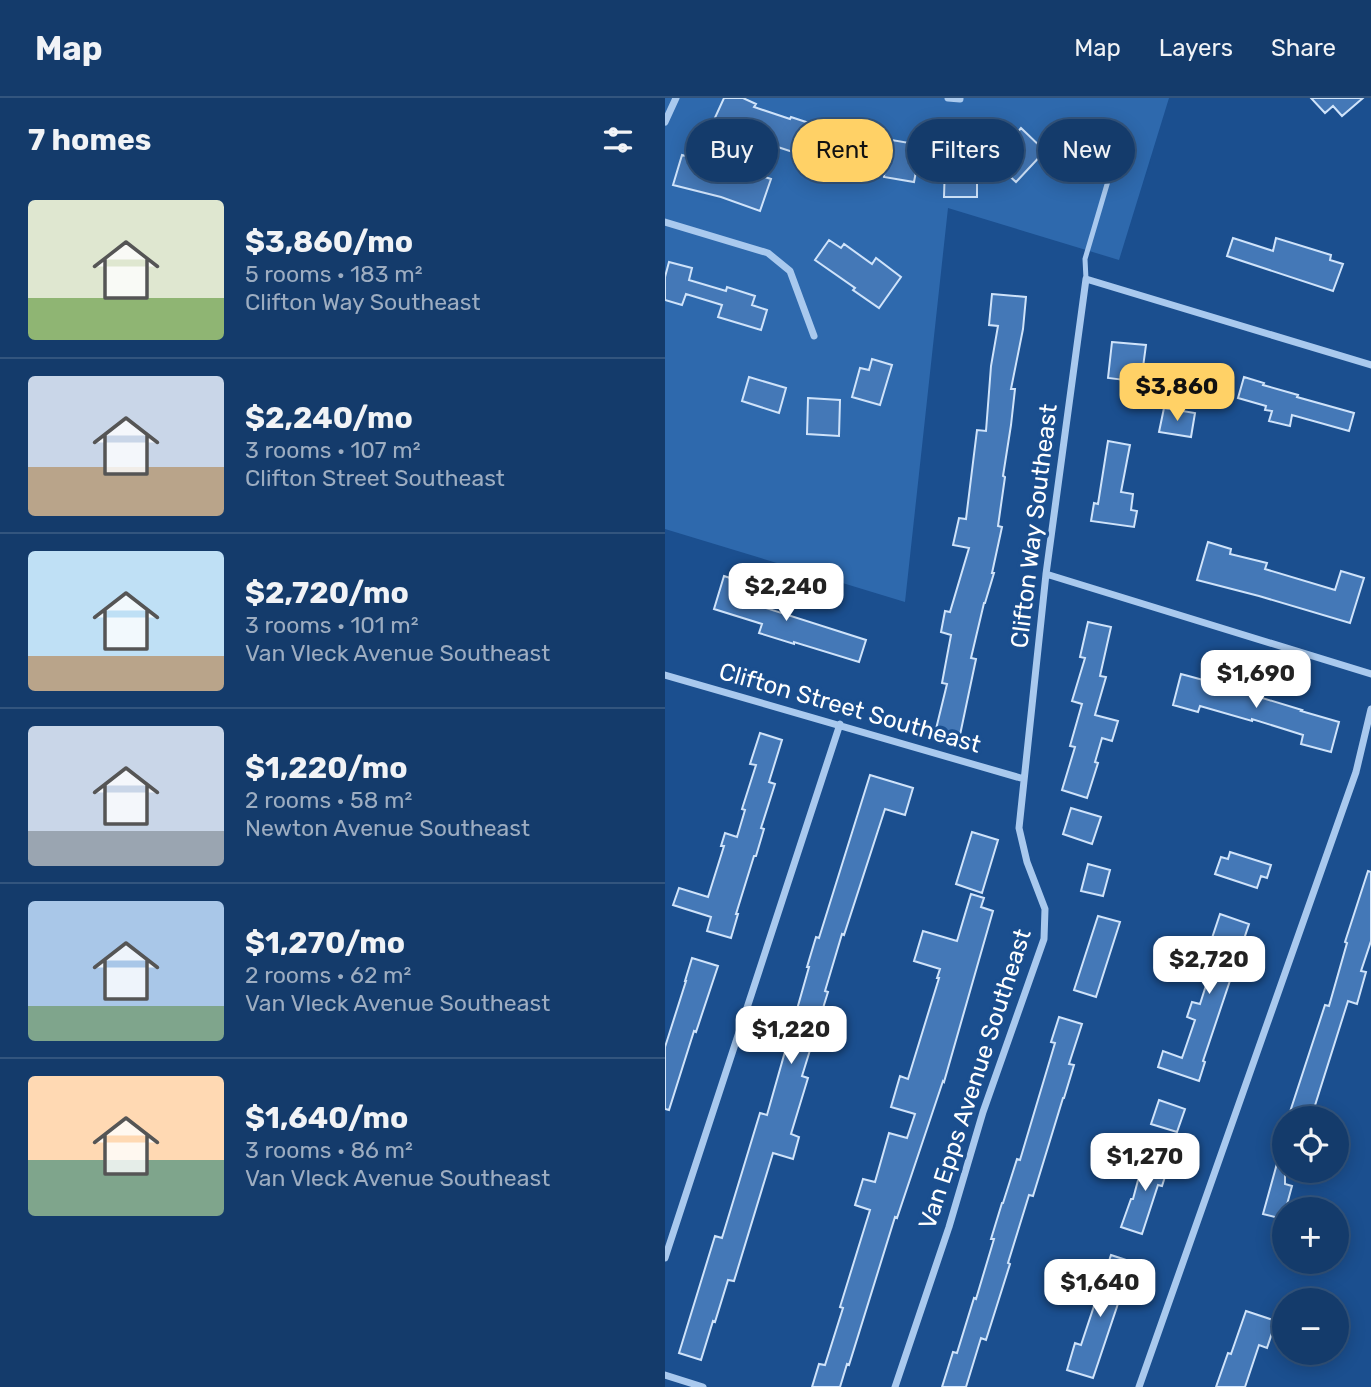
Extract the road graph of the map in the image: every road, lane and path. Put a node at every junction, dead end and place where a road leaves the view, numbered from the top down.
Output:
1 (676, 98) edge
2 (948, 98) edge
3 (960, 99) edge
4 (665, 122) edge
5 (1108, 182) edge
6 (665, 222) edge
7 (1086, 279) junction
8 (814, 336) dead end
9 (1371, 365) edge
10 (1046, 574) junction
11 (665, 674) edge
12 (1371, 674) edge
13 (1371, 709) edge
14 (840, 724) junction
15 (1024, 779) junction
16 (665, 1258) edge
17 (665, 1376) edge
18 (703, 1387) edge
19 (895, 1387) edge
20 (1139, 1387) edge

1 - 4 street
2 - 3 street
5 - 7 lane
6 - 8 street
7 - 9 street
7 - 10 street, Clifton Way Southeast
10 - 12 street
10 - 15 street, Clifton Way Southeast
11 - 14 street, Clifton Street Southeast
13 - 20 street
14 - 15 street, Clifton Street Southeast
14 - 16 street
15 - 19 street, Van Epps Avenue Southeast
17 - 18 street

